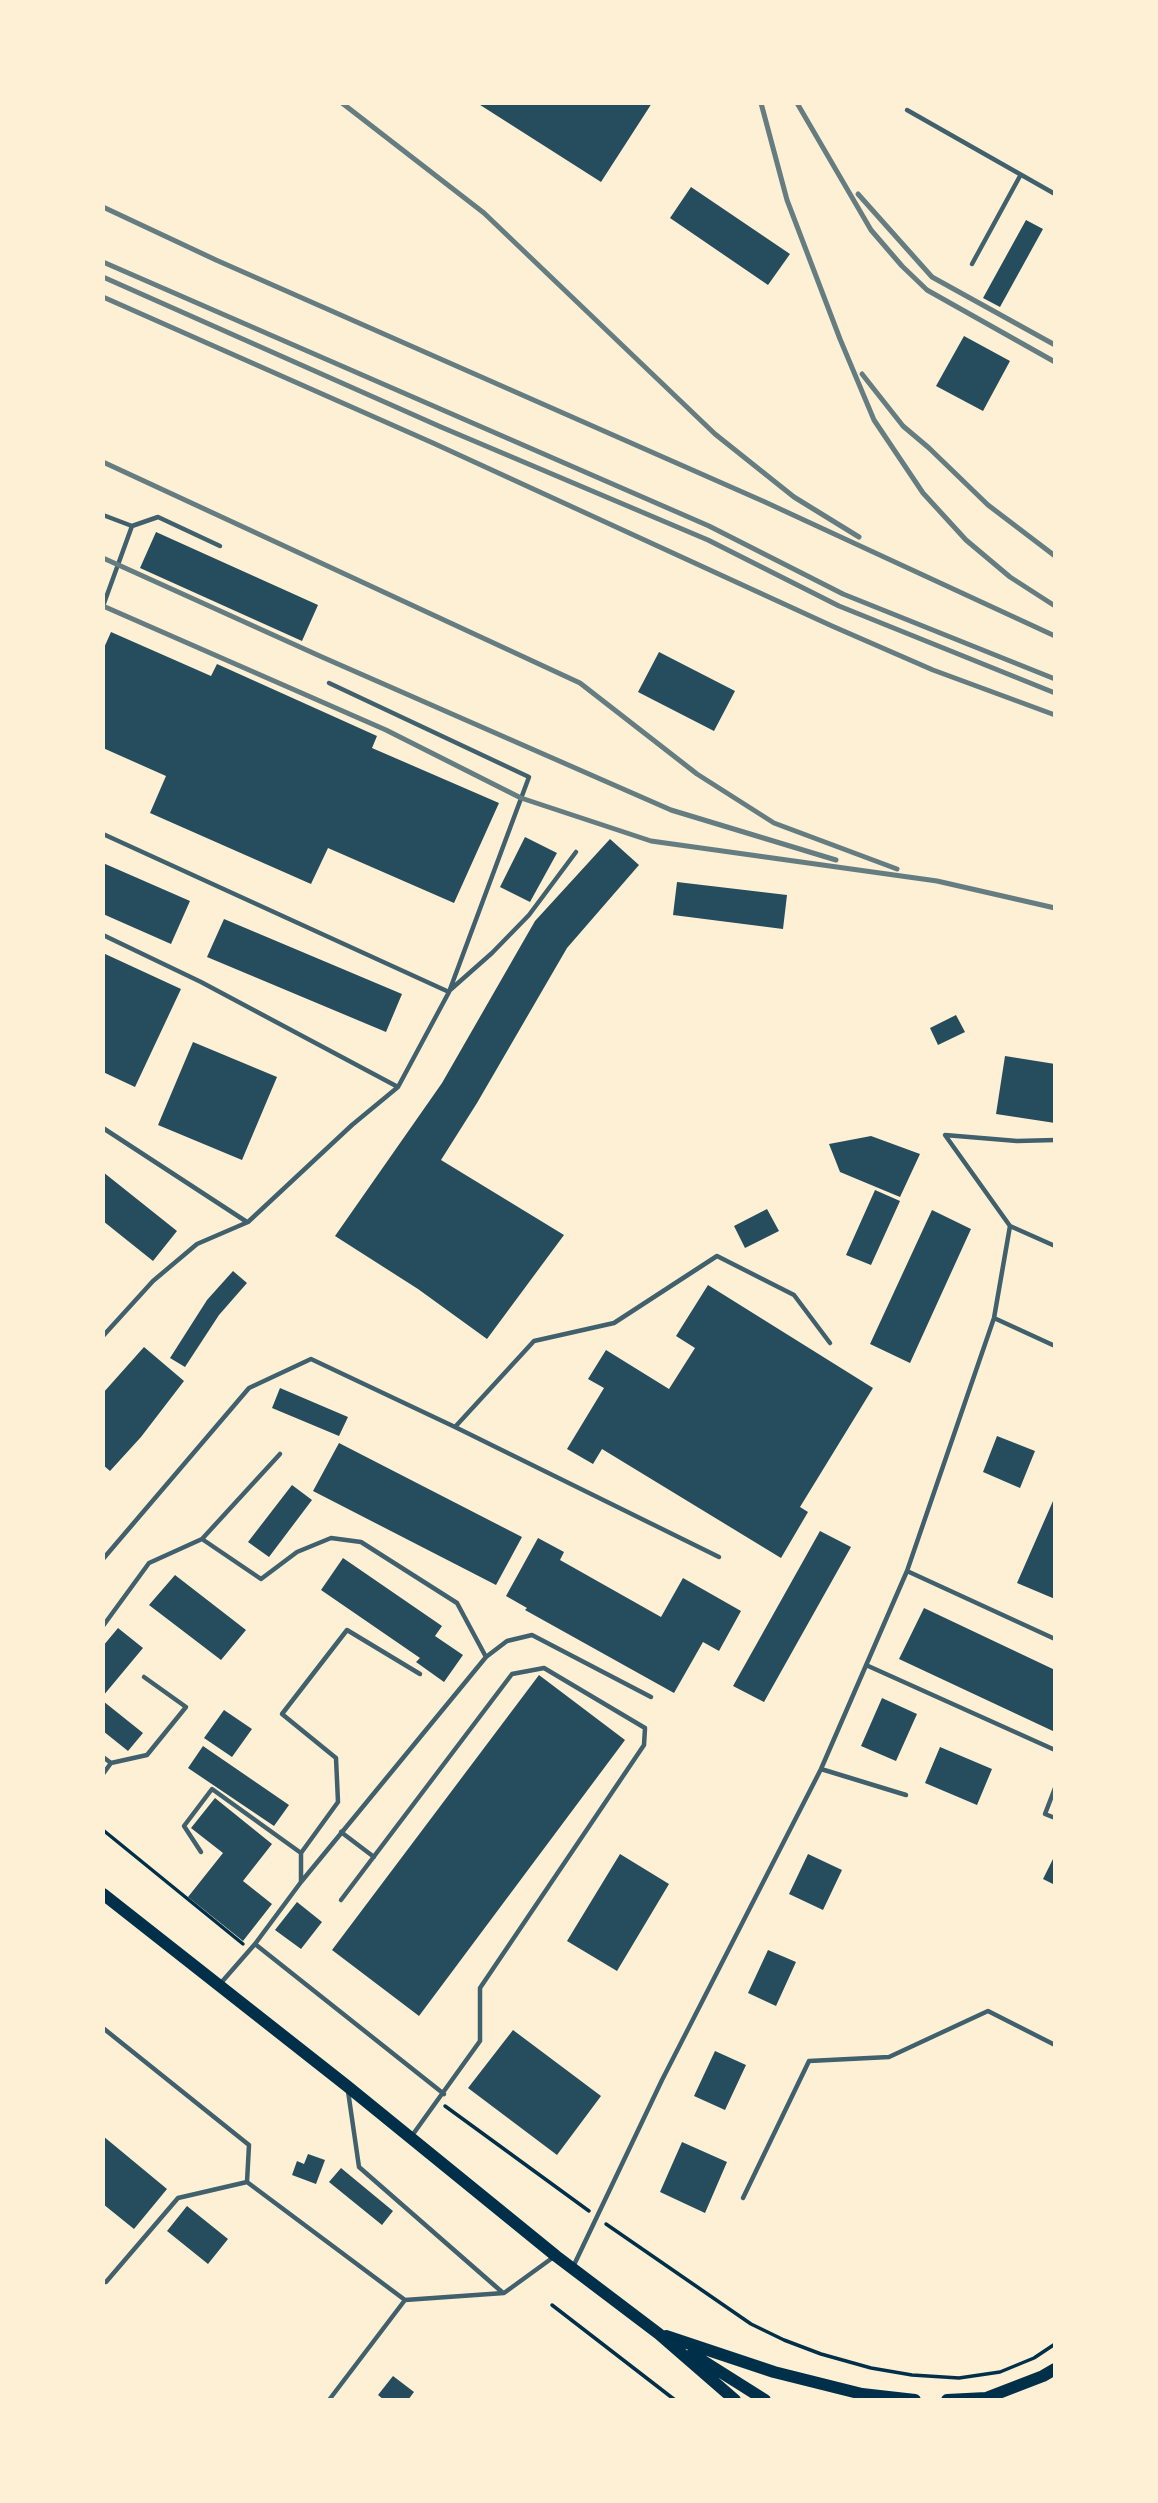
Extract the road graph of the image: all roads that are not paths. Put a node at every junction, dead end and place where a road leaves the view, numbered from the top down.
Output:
1 (907, 110) dead end
2 (1020, 176) junction
3 (1055, 194) edge
4 (972, 264) dead end
5 (103, 515) edge
6 (132, 526) junction
7 (220, 546) dead end
8 (103, 606) edge
9 (329, 682) dead end
10 (103, 834) edge
11 (576, 852) dead end
12 (103, 935) edge
13 (449, 992) junction
14 (398, 1087) junction
15 (103, 1128) edge
16 (1055, 1140) edge
17 (248, 1222) junction
18 (1010, 1226) junction
19 (1055, 1246) edge
20 (994, 1318) junction
21 (103, 1336) edge
22 (830, 1343) dead end
23 (1055, 1346) edge
24 (455, 1427) junction
25 (280, 1454) dead end
26 (202, 1539) junction
27 (719, 1557) dead end
28 (103, 1559) edge
29 (907, 1572) junction
30 (103, 1626) edge
31 (1055, 1639) edge
32 (486, 1657) junction
33 (866, 1665) junction
34 (420, 1674) dead end
35 (144, 1678) dead end
36 (651, 1697) dead end
37 (1055, 1750) edge
38 (103, 1757) edge
39 (111, 1763) junction
40 (821, 1769) junction
41 (103, 1774) edge
42 (1055, 1788) edge
43 (906, 1795) dead end
44 (1055, 1818) edge
45 (341, 1832) junction
46 (201, 1852) dead end
47 (301, 1853) junction
48 (374, 1857) junction
49 (301, 1882) junction
50 (103, 1894) edge
51 (341, 1900) dead end
52 (255, 1944) junction
53 (219, 1985) junction
54 (103, 2028) edge
55 (1055, 2045) edge
56 (347, 2086) junction
57 (444, 2094) junction
58 (410, 2138) junction
59 (247, 2182) junction
60 (743, 2198) dead end
61 (556, 2256) junction
62 (572, 2268) junction
63 (103, 2282) edge
64 (503, 2293) junction
65 (405, 2300) junction
66 (659, 2334) junction
67 (1055, 2369) edge
68 (329, 2400) edge
69 (735, 2400) edge
70 (765, 2400) edge
71 (915, 2400) edge
72 (947, 2400) edge

1 - 2 lane
2 - 3 lane
2 - 4 lane
5 - 6 lane
6 - 7 lane
6 - 8 lane
9 - 13 lane
10 - 13 lane
11 - 13 lane
12 - 14 lane
13 - 14 lane
14 - 17 lane
15 - 17 lane
16 - 18 lane
17 - 21 lane
18 - 19 lane
18 - 20 lane
20 - 23 lane
20 - 29 lane
22 - 24 lane
24 - 27 lane
24 - 28 lane
25 - 26 lane
26 - 30 lane
26 - 32 lane
29 - 31 lane
29 - 33 lane
32 - 36 lane
32 - 45 lane
33 - 37 lane
33 - 40 lane
34 - 47 lane
35 - 39 lane
38 - 39 lane
39 - 41 lane
40 - 43 lane
40 - 62 lane
42 - 44 lane
45 - 48 lane
45 - 49 lane
46 - 47 lane
47 - 49 lane
48 - 51 lane
48 - 57 lane
49 - 52 lane
50 - 53 main road
52 - 53 lane
52 - 57 lane
53 - 56 main road
54 - 59 lane
55 - 60 lane
56 - 58 main road
56 - 64 lane
57 - 58 lane
58 - 61 main road
59 - 63 lane
59 - 65 lane
61 - 62 main road
61 - 64 lane
62 - 66 main road
64 - 65 lane
65 - 68 lane
66 - 69 main road
66 - 70 main road
66 - 71 main road
67 - 72 main road

